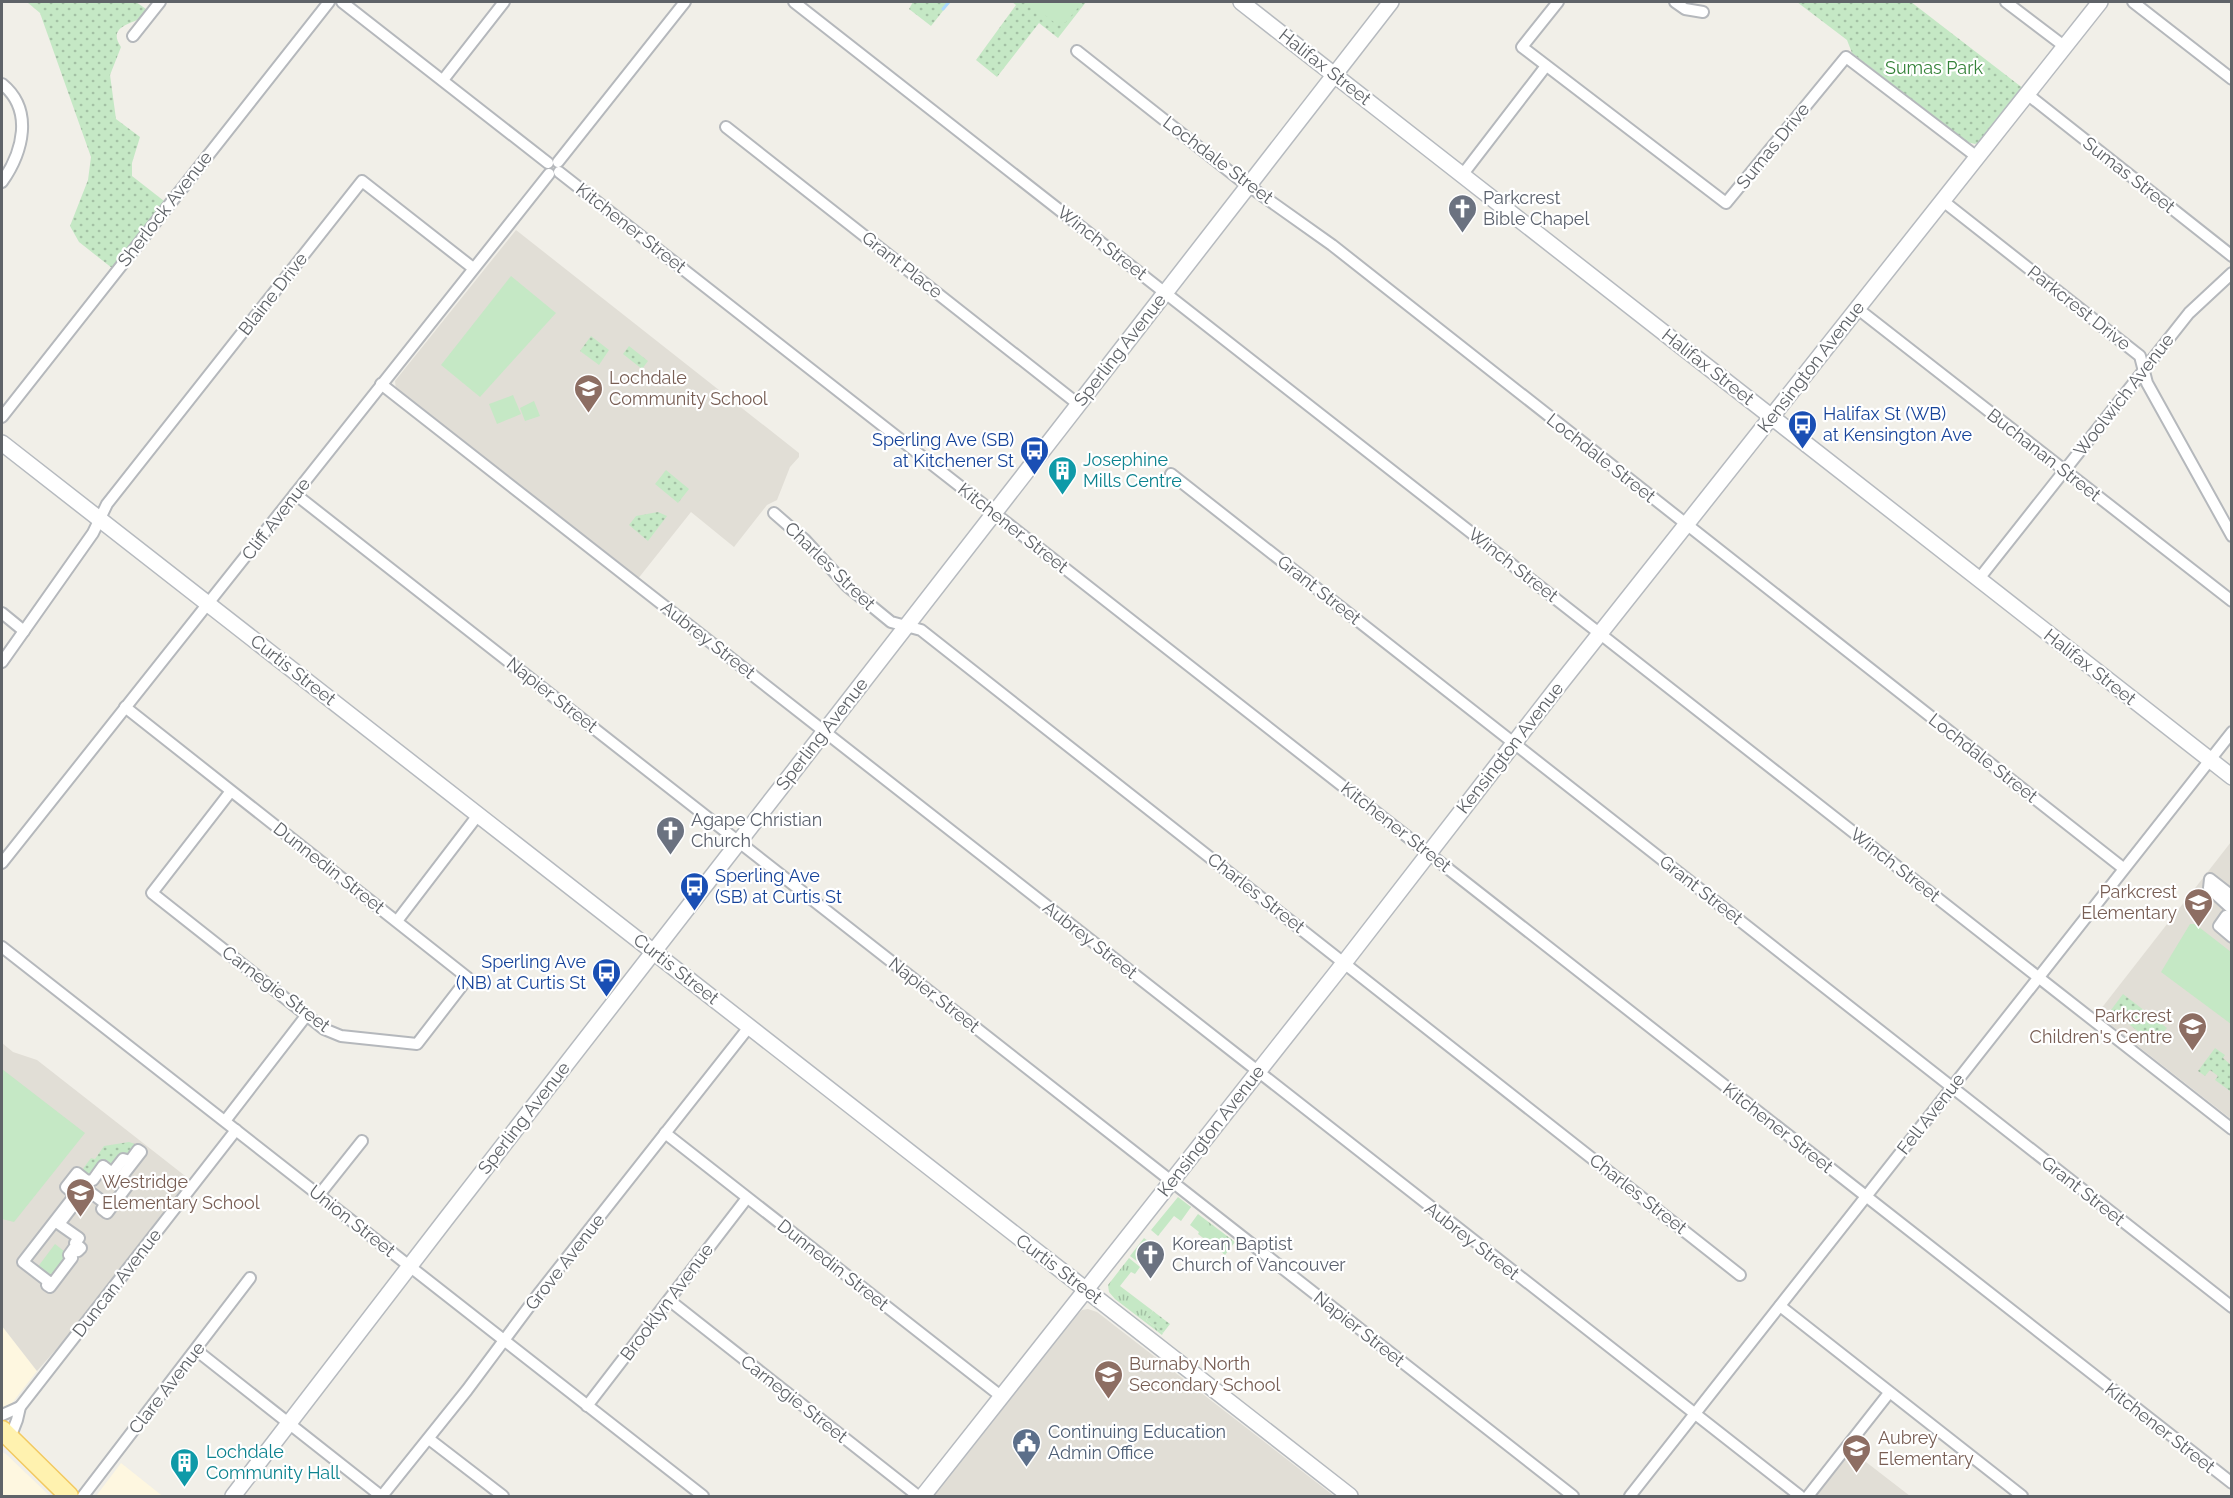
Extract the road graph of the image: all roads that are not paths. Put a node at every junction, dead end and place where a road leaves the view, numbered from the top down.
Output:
1 (160, 2) edge
2 (329, 2) edge
3 (342, 2) edge
4 (504, 2) edge
5 (685, 2) edge
6 (794, 2) edge
7 (1241, 2) edge
8 (1391, 2) edge
9 (1558, 2) edge
10 (1675, 2) edge
11 (2006, 2) edge
12 (2100, 2) edge
13 (2133, 2) edge
14 (1703, 12) dead end
15 (133, 36) dead end
16 (2064, 46) junction
17 (1077, 51) dead end
18 (1546, 66) junction
19 (1334, 74) junction
20 (2232, 79) edge
21 (443, 80) junction
22 (2, 84) edge
23 (2027, 94) junction
24 (726, 127) dead end
25 (1977, 157) junction
26 (553, 168) junction
27 (1462, 174) junction
28 (2, 182) edge
29 (1248, 185) junction
30 (1943, 201) junction
31 (2232, 256) edge
32 (473, 268) junction
33 (2232, 273) edge
34 (1165, 293) junction
35 (1858, 309) junction
36 (2143, 371) junction
37 (381, 384) junction
38 (1078, 404) junction
39 (2, 417) edge
40 (1772, 417) junction
41 (2, 443) edge
42 (2064, 470) junction
43 (1171, 474) dead end
44 (295, 494) junction
45 (774, 513) dead end
46 (994, 513) junction
47 (99, 519) junction
48 (1687, 526) junction
49 (2232, 536) edge
50 (1978, 580) junction
51 (2232, 601) edge
52 (208, 604) junction
53 (2, 613) edge
54 (906, 627) junction
55 (24, 631) junction
56 (1600, 634) junction
57 (2, 662) edge
58 (125, 707) junction
59 (824, 731) junction
60 (2232, 732) edge
61 (1514, 744) junction
62 (2209, 760) junction
63 (2232, 777) edge
64 (231, 791) junction
65 (478, 815) junction
66 (738, 842) junction
67 (1429, 853) junction
68 (2, 863) edge
69 (2123, 868) junction
70 (2232, 896) edge
71 (2232, 909) edge
72 (397, 921) junction
73 (2232, 928) edge
74 (2232, 937) edge
75 (2, 947) edge
76 (653, 952) junction
77 (1344, 963) junction
78 (2038, 978) junction
79 (306, 1016) junction
80 (749, 1027) junction
81 (417, 1044) joint
82 (1258, 1072) junction
83 (1952, 1088) junction
84 (225, 1121) junction
85 (2232, 1129) edge
86 (236, 1130) junction
87 (665, 1133) junction
88 (362, 1142) dead end
89 (1171, 1182) junction
90 (319, 1195) junction
91 (1866, 1197) junction
92 (747, 1198) junction
93 (23, 1262) joint
94 (410, 1266) junction
95 (1740, 1275) dead end
96 (250, 1278) dead end
97 (1086, 1290) junction
98 (669, 1300) junction
99 (1780, 1306) junction
100 (2232, 1307) edge
101 (505, 1340) junction
102 (196, 1350) junction
103 (1889, 1393) junction
104 (1002, 1396) junction
105 (587, 1406) junction
106 (20, 1407) junction
107 (1694, 1416) junction
108 (289, 1423) junction
109 (3, 1429) edge
110 (429, 1439) junction
111 (2232, 1483) edge
112 (69, 1497) edge
113 (83, 1497) edge
114 (233, 1497) edge
115 (381, 1497) edge
116 (503, 1497) edge
117 (703, 1497) edge
118 (920, 1497) edge
119 (1350, 1497) edge
120 (1573, 1497) edge
121 (1630, 1497) edge
122 (1800, 1497) edge
123 (1808, 1497) edge
124 (2022, 1497) edge

1 - 15 street
2 - 39 street, Sherlock Avenue
3 - 21 street, Kitchener Street
4 - 21 street
5 - 26 street, Cliff Avenue
6 - 34 street, Winch Street
7 - 19 street, Halifax Street
8 - 19 street, Sperling Avenue
9 - 18 street, Sumas Drive
10 - 14 street
11 - 16 street
12 - 16 street, Kensington Avenue
13 - 20 street
16 - 23 street, Kensington Avenue
17 - 29 street, Lochdale Street
18 - 25 street, Sumas Drive
18 - 27 street
19 - 27 street, Halifax Street
19 - 29 street, Sperling Avenue
21 - 26 street, Kitchener Street
22 - 28 street
23 - 25 street, Kensington Avenue
23 - 31 street, Sumas Street
24 - 38 street, Grant Place
25 - 30 street, Kensington Avenue
26 - 32 street, Cliff Avenue
26 - 46 street, Kitchener Street
27 - 40 street, Halifax Street
29 - 34 street, Sperling Avenue
29 - 48 street, Lochdale Street
30 - 35 street, Kensington Avenue
30 - 36 street, Parkcrest Drive
32 - 37 street, Cliff Avenue
32 - 47 street, Blaine Drive
33 - 36 street, Woolwich Avenue
34 - 38 street, Sperling Avenue
34 - 56 street, Winch Street
35 - 40 street, Kensington Avenue
35 - 42 street, Buchanan Street
36 - 42 street, Woolwich Avenue
36 - 49 street, Parkcrest Drive
37 - 44 street, Cliff Avenue
37 - 59 street, Aubrey Street
38 - 46 street, Sperling Avenue
40 - 48 street, Kensington Avenue
40 - 50 street, Halifax Street
41 - 47 street, Curtis Street
42 - 50 street, Woolwich Avenue
42 - 51 street, Buchanan Street
43 - 61 street, Grant Street
44 - 52 street, Cliff Avenue
44 - 66 street, Napier Street
45 - 54 street, Charles Street
46 - 54 street, Sperling Avenue
46 - 67 street, Kitchener Street
47 - 52 street, Curtis Street
47 - 55 street
48 - 56 street, Kensington Avenue
48 - 69 street, Lochdale Street
50 - 62 street, Halifax Street
52 - 58 street, Cliff Avenue
52 - 65 street, Curtis Street
53 - 55 street
54 - 59 street, Sperling Avenue
54 - 77 street, Charles Street
55 - 57 street
56 - 61 street, Kensington Avenue
56 - 78 street, Winch Street
58 - 64 street, Dunnedin Street
58 - 68 street, Cliff Avenue
59 - 66 street, Sperling Avenue
59 - 82 street, Aubrey Street
60 - 62 street, Fell Avenue
61 - 67 street, Kensington Avenue
61 - 83 street, Grant Street
62 - 63 street, Halifax Street
62 - 69 street, Fell Avenue
64 - 72 street, Dunnedin Street
64 - 79 street, Carnegie Street
65 - 72 street
65 - 76 street, Curtis Street
66 - 76 street, Sperling Avenue
66 - 89 street, Napier Street
67 - 77 street, Kensington Avenue
67 - 91 street, Kitchener Street
69 - 78 street, Fell Avenue
70 - 71 street
72 - 81 street, Dunnedin Street
73 - 74 street
75 - 84 street, Union Street
76 - 80 street, Curtis Street
76 - 94 street, Sperling Avenue
77 - 82 street, Kensington Avenue
77 - 95 street, Charles Street
78 - 83 street, Fell Avenue
78 - 85 street, Winch Street
79 - 81 street, Carnegie Street
79 - 84 street
80 - 87 street, Grove Avenue
80 - 97 street, Curtis Street
82 - 89 street, Kensington Avenue
82 - 107 street, Aubrey Street
83 - 91 street, Fell Avenue
83 - 100 street, Grant Street
84 - 86 street, Union Street
86 - 90 street, Union Street
86 - 106 street, Duncan Avenue
87 - 92 street, Dunnedin Street
87 - 101 street, Grove Avenue
88 - 90 street
89 - 97 street, Kensington Avenue
89 - 120 street, Napier Street
90 - 94 street, Union Street
91 - 99 street, Fell Avenue
91 - 111 street, Kitchener Street
92 - 98 street, Brooklyn Avenue
92 - 104 street, Dunnedin Street
93 - 93 street
94 - 101 street, Union Street
94 - 108 street, Sperling Avenue
96 - 102 street, Clare Avenue
97 - 104 street, Kensington Avenue
97 - 119 street, Curtis Street
98 - 105 street, Brooklyn Avenue
98 - 118 street, Carnegie Street
99 - 103 street
99 - 107 street, Fell Avenue
101 - 105 street, Union Street
101 - 110 street, Grove Avenue
102 - 108 street
102 - 113 street, Clare Avenue
103 - 123 street
103 - 124 street
104 - 118 street, Kensington Avenue
105 - 117 street, Union Street
106 - 109 street, Duncan Avenue
106 - 109 street, Duncan Avenue
107 - 121 street, Fell Avenue
107 - 122 street, Aubrey Street
108 - 114 street, Sperling Avenue
108 - 115 street
109 - 112 main road
110 - 115 street, Grove Avenue
110 - 116 street

